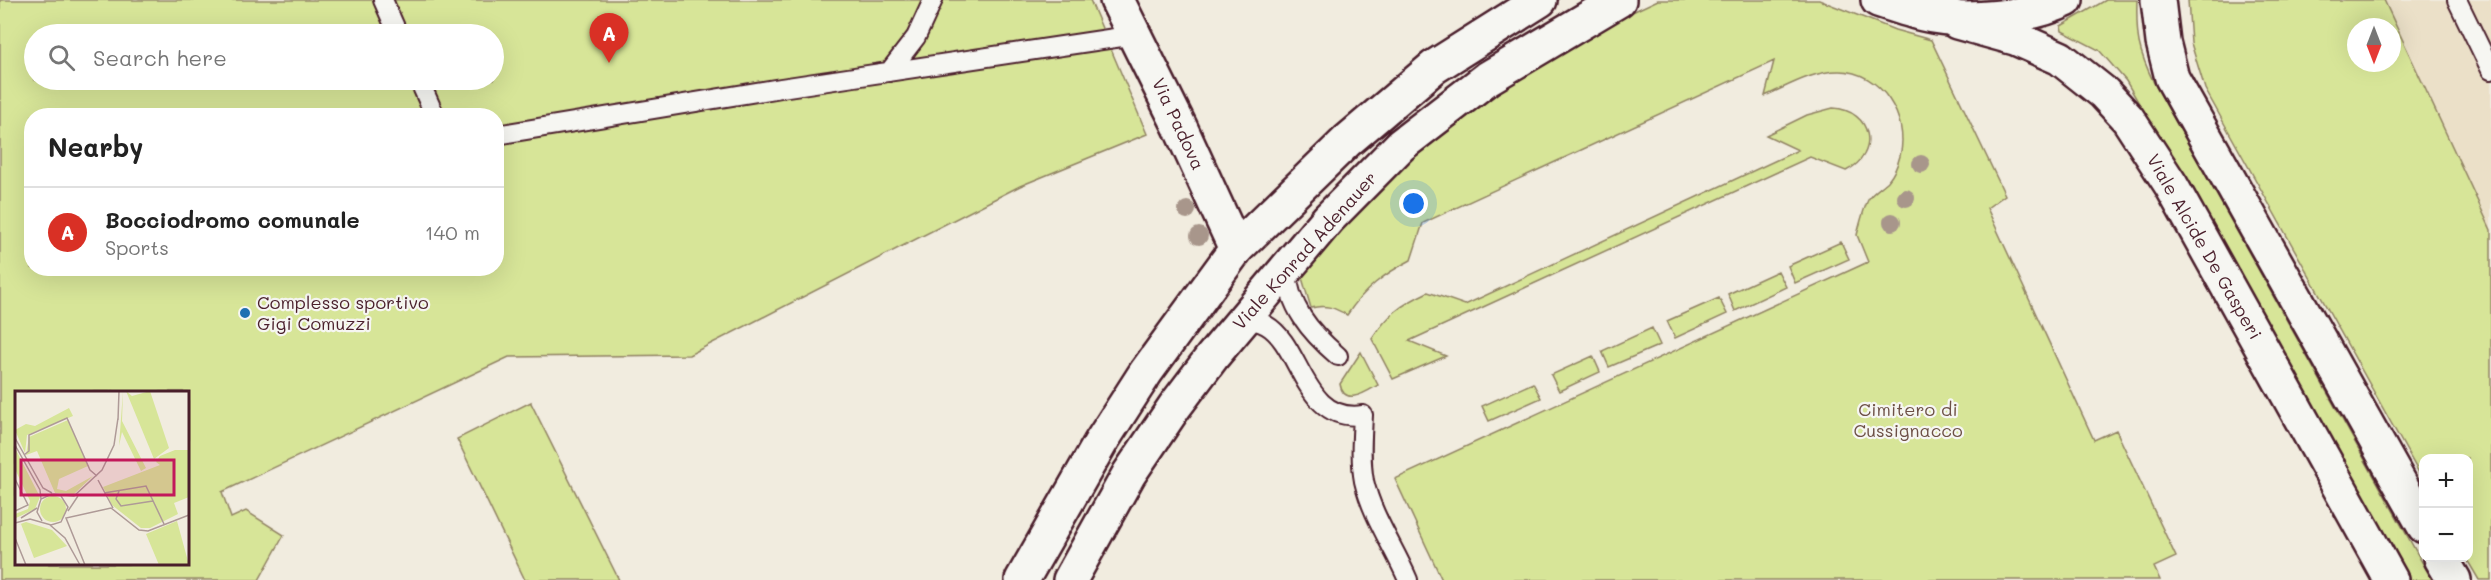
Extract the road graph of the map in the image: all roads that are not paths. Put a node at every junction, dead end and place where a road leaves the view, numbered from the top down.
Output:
1 (383, 0) edge
2 (933, 0) edge
3 (1117, 0) edge
4 (1540, 0) edge
5 (1619, 0) edge
6 (1878, 0) edge
7 (2066, 0) edge
8 (2158, 0) edge
9 (2457, 0) edge
10 (1926, 14) junction
11 (394, 24) edge
12 (1135, 35) junction
13 (2491, 70) edge
14 (889, 72) junction
15 (423, 90) edge
16 (431, 108) edge
17 (504, 134) edge
18 (1236, 249) junction
19 (1286, 268) junction
20 (1244, 319) junction
21 (1338, 356) dead end
22 (2419, 517) edge
23 (2443, 562) edge
24 (1022, 580) edge
25 (1070, 580) edge
26 (1408, 580) edge
27 (2391, 580) edge
28 (2454, 580) edge

1 - 11 lane
2 - 14 lane
3 - 12 main road, Via Padova
4 - 18 main road
5 - 19 main road, Viale Konrad Adenauer
6 - 10 main road
7 - 10 main road
8 - 22 main road
9 - 13 lane
10 - 27 main road, Viale Alcide De Gasperi
12 - 14 lane
12 - 18 main road, Via Padova
14 - 17 lane
15 - 16 lane
18 - 24 main road
19 - 20 main road, Viale Konrad Adenauer
19 - 21 lane
20 - 25 main road, Viale Konrad Adenauer
20 - 26 lane
23 - 28 main road

